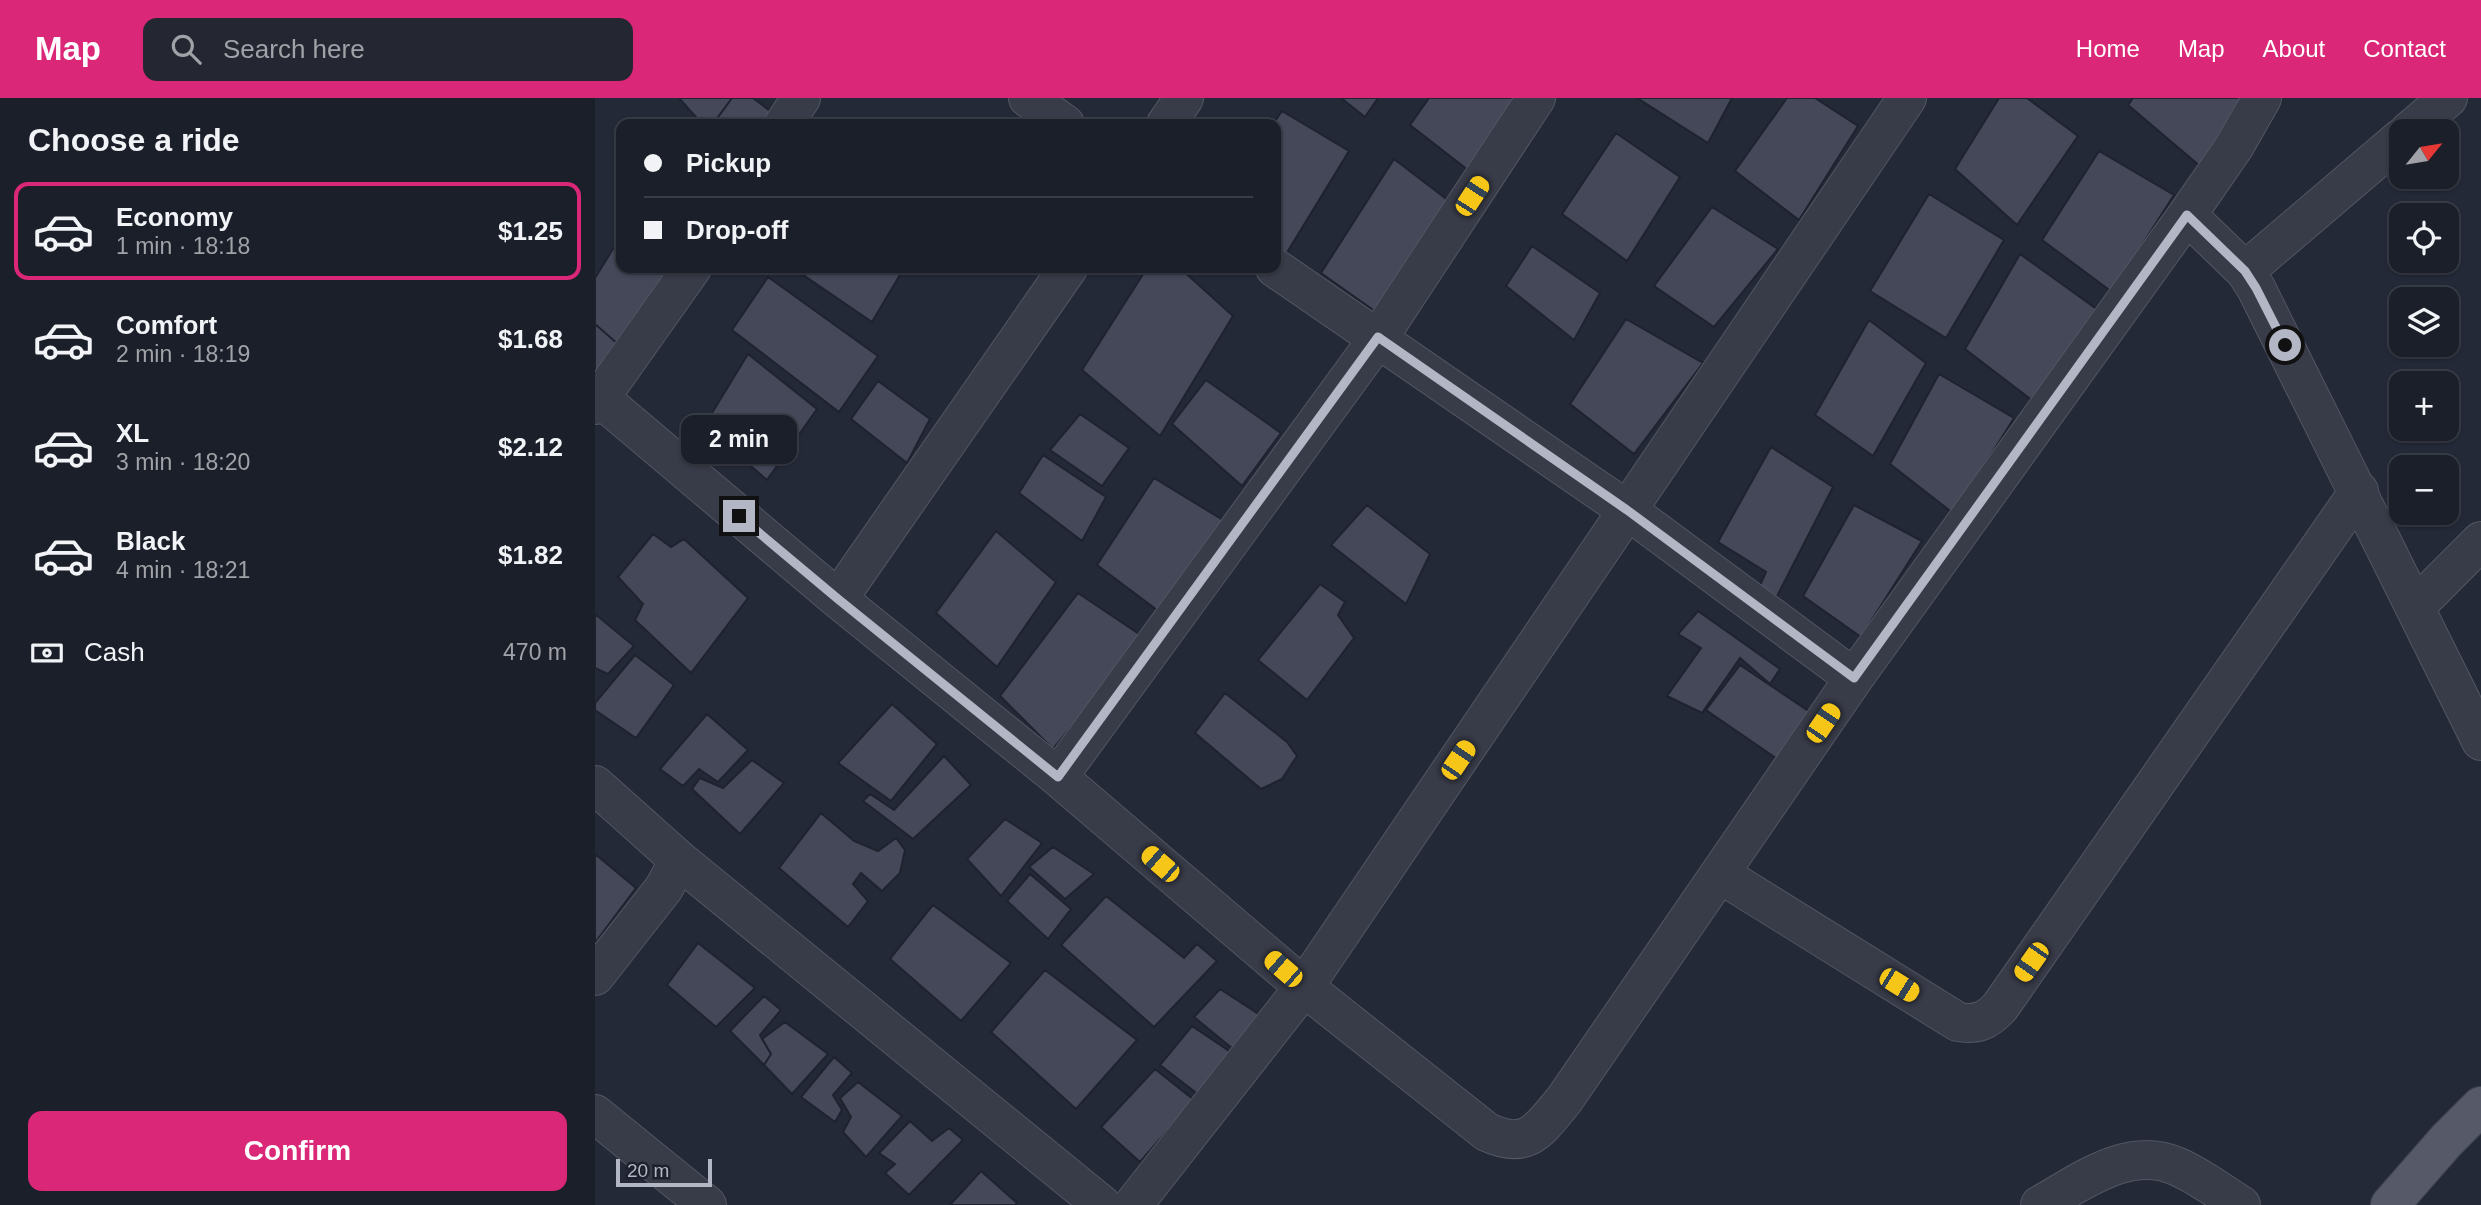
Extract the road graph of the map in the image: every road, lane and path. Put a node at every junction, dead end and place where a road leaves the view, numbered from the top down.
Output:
1 (801, 98) edge
2 (1028, 98) edge
3 (1184, 98) edge
4 (1536, 98) edge
5 (1907, 98) edge
6 (2262, 98) edge
7 (2448, 98) edge
8 (787, 119) edge
9 (1058, 119) edge
10 (1169, 119) edge
11 (2423, 119) edge
12 (2389, 148) edge
13 (2187, 215) junction
14 (2245, 271) junction
15 (1281, 272) edge
16 (688, 273) edge
17 (1065, 273) edge
18 (1378, 337) junction
19 (597, 402) edge
20 (2359, 491) junction
21 (1627, 510) junction
22 (2481, 541) edge
23 (838, 599) junction
24 (2415, 607) junction
25 (1854, 678) junction
26 (2481, 741) edge
27 (1058, 777) junction
28 (595, 786) edge
29 (679, 860) junction
30 (1720, 873) junction
31 (595, 976) edge
32 (1304, 986) junction
33 (2481, 1106) edge
34 (595, 1114) edge
35 (707, 1205) edge
36 (1103, 1205) edge
37 (1133, 1205) edge
38 (2040, 1205) edge
39 (2241, 1205) edge
40 (2390, 1205) edge

1 - 8 street
2 - 9 street
3 - 10 street
4 - 18 street
5 - 21 street
6 - 13 street
7 - 11 street
12 - 14 street
13 - 14 street
13 - 25 street
14 - 20 street
15 - 18 street
16 - 19 street
17 - 23 street
18 - 21 street
18 - 27 street
19 - 23 street
20 - 24 street
20 - 30 street
21 - 25 street
21 - 32 street
22 - 24 street
23 - 27 street
24 - 26 street
25 - 30 street
27 - 32 street
28 - 29 street
29 - 31 street
29 - 36 street
30 - 32 street
32 - 37 street
33 - 40 main road
34 - 35 street
38 - 39 street

